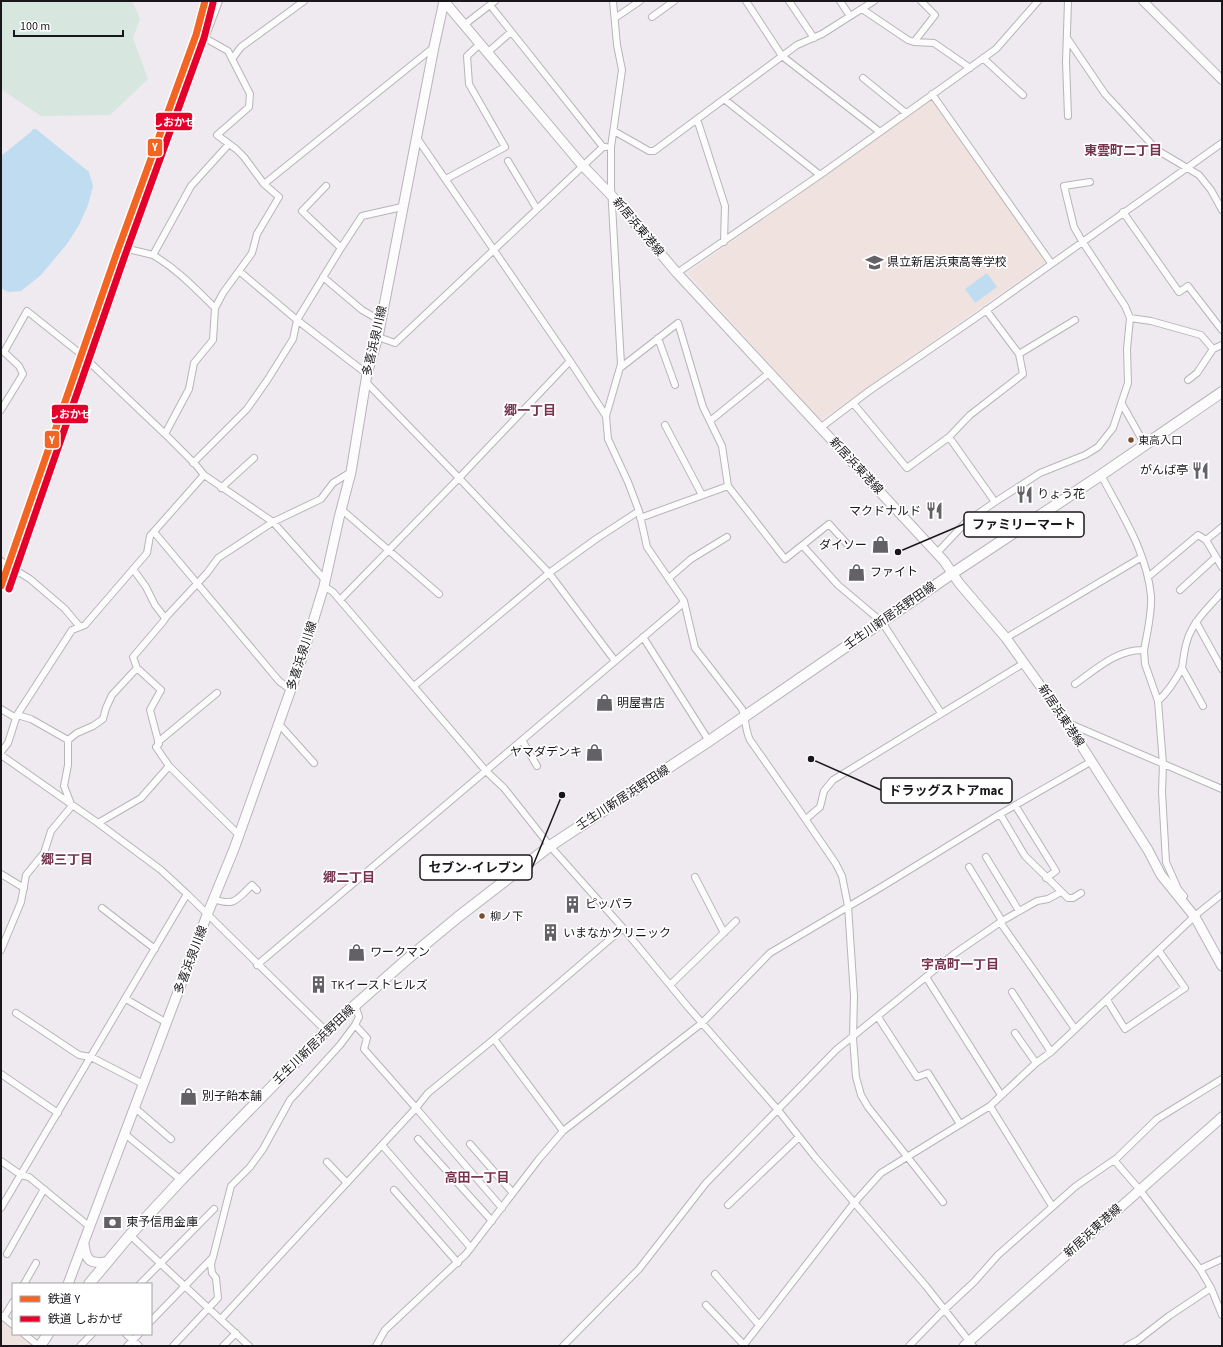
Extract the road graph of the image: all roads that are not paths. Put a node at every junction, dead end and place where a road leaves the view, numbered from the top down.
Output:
1 (218, 1) edge
2 (304, 1) edge
3 (444, 1) edge
4 (613, 1) edge
5 (640, 1) edge
6 (674, 1) edge
7 (746, 1) edge
8 (789, 1) edge
9 (840, 1) edge
10 (873, 1) edge
11 (921, 1) edge
12 (1038, 1) edge
13 (1068, 1) edge
14 (1143, 1) edge
15 (493, 3) edge
16 (862, 9) junction
17 (652, 16) dead end
18 (850, 16) junction
19 (615, 18) junction
20 (464, 25) junction
21 (512, 32) junction
22 (814, 38) junction
23 (1067, 38) junction
24 (914, 42) junction
25 (480, 44) junction
26 (434, 47) junction
27 (487, 53) junction
28 (782, 56) junction
29 (983, 58) junction
30 (232, 59) junction
31 (970, 68) junction
32 (863, 78) dead end
33 (1222, 80) edge
34 (932, 94) junction
35 (1023, 95) dead end
36 (724, 99) junction
37 (906, 113) junction
38 (1068, 116) dead end
39 (697, 119) junction
40 (614, 131) junction
41 (880, 132) junction
42 (417, 138) junction
43 (229, 144) junction
44 (1222, 144) edge
45 (603, 147) junction
46 (612, 147) junction
47 (508, 161) dead end
48 (583, 166) junction
49 (1188, 167) junction
50 (820, 175) junction
51 (446, 179) junction
52 (1090, 182) dead end
53 (264, 184) junction
54 (326, 186) dead end
55 (612, 196) junction
56 (402, 207) junction
57 (537, 209) junction
58 (1222, 210) edge
59 (1123, 212) junction
60 (1082, 241) junction
61 (724, 242) junction
62 (341, 248) junction
63 (494, 250) junction
64 (153, 255) junction
65 (1051, 263) junction
66 (239, 271) junction
67 (677, 273) junction
68 (323, 277) junction
69 (215, 308) junction
70 (986, 310) junction
71 (1130, 318) junction
72 (297, 320) junction
73 (1075, 320) dead end
74 (380, 321) junction
75 (1222, 330) edge
76 (378, 337) junction
77 (658, 338) junction
78 (1222, 345) edge
79 (1213, 349) junction
80 (1019, 354) junction
81 (570, 361) junction
82 (89, 362) junction
83 (620, 368) junction
84 (769, 373) junction
85 (366, 378) junction
86 (1188, 380) dead end
87 (675, 385) dead end
88 (1222, 392) edge
89 (852, 403) junction
90 (1122, 404) junction
91 (1, 410) edge
92 (606, 416) junction
93 (710, 421) junction
94 (665, 425) dead end
95 (820, 428) junction
96 (166, 434) junction
97 (949, 437) junction
98 (1145, 445) junction
99 (254, 458) dead end
100 (193, 463) junction
101 (351, 472) junction
102 (1101, 475) junction
103 (204, 476) junction
104 (459, 478) junction
105 (728, 486) junction
106 (221, 488) junction
107 (702, 495) junction
108 (995, 502) junction
109 (341, 509) junction
110 (639, 511) junction
111 (640, 518) junction
112 (273, 522) junction
113 (1222, 526) edge
114 (154, 532) junction
115 (28, 536) dead end
116 (727, 537) dead end
117 (1206, 540) junction
118 (848, 545) dead end
119 (803, 546) junction
120 (388, 550) junction
121 (936, 554) junction
122 (1142, 557) junction
123 (1216, 557) junction
124 (1, 561) edge
125 (1222, 567) edge
126 (133, 569) junction
127 (549, 573) junction
128 (953, 573) junction
129 (1148, 577) junction
130 (669, 578) junction
131 (197, 583) junction
132 (324, 583) junction
133 (1180, 590) dead end
134 (1222, 592) edge
135 (439, 594) dead end
136 (340, 600) junction
137 (684, 601) junction
138 (165, 618) junction
139 (882, 622) junction
140 (1196, 622) junction
141 (80, 627) junction
142 (643, 638) junction
143 (1006, 638) junction
144 (1144, 650) junction
145 (615, 661) junction
146 (1024, 664) junction
147 (137, 668) junction
148 (1182, 668) junction
149 (1222, 669) edge
150 (1075, 684) dead end
151 (414, 686) junction
152 (291, 690) junction
153 (217, 692) dead end
154 (1158, 701) junction
155 (1203, 706) dead end
156 (1, 709) edge
157 (941, 713) junction
158 (17, 717) junction
159 (745, 717) junction
160 (1066, 723) junction
161 (279, 724) junction
162 (68, 740) junction
163 (522, 740) junction
164 (709, 741) junction
165 (158, 742) junction
166 (1, 752) edge
167 (1, 755) edge
168 (1092, 760) junction
169 (314, 762) dead end
170 (1163, 764) junction
171 (169, 766) junction
172 (537, 766) dead end
173 (486, 771) junction
174 (1222, 789) edge
175 (71, 804) junction
176 (1015, 805) junction
177 (1000, 814) junction
178 (806, 819) junction
179 (98, 823) junction
180 (239, 835) junction
181 (550, 846) junction
182 (986, 857) dead end
183 (969, 868) dead end
184 (1, 874) edge
185 (695, 877) dead end
186 (1046, 878) junction
187 (24, 888) junction
188 (257, 890) dead end
189 (1061, 892) junction
190 (1081, 893) dead end
191 (187, 894) junction
192 (1222, 894) edge
193 (214, 899) junction
194 (848, 906) junction
195 (102, 908) dead end
196 (1019, 911) junction
197 (207, 915) junction
198 (1196, 915) junction
199 (736, 921) dead end
200 (1001, 921) junction
201 (623, 928) junction
202 (724, 933) junction
203 (155, 949) junction
204 (1, 950) edge
205 (1159, 951) junction
206 (257, 965) junction
207 (1222, 966) edge
208 (926, 977) junction
209 (670, 985) junction
210 (1012, 992) dead end
211 (126, 999) junction
212 (1107, 1000) junction
213 (355, 1005) junction
214 (16, 1013) dead end
215 (878, 1017) junction
216 (167, 1023) junction
217 (702, 1023) junction
218 (355, 1025) junction
219 (1075, 1029) junction
220 (326, 1031) junction
221 (1015, 1033) dead end
222 (853, 1038) junction
223 (494, 1039) junction
224 (1051, 1052) junction
225 (91, 1057) junction
226 (1036, 1063) junction
227 (1, 1074) edge
228 (1222, 1079) edge
229 (143, 1084) junction
230 (1001, 1095) junction
231 (990, 1106) junction
232 (134, 1107) junction
233 (416, 1108) junction
234 (778, 1110) junction
235 (58, 1113) junction
236 (1222, 1117) edge
237 (960, 1124) junction
238 (563, 1131) junction
239 (125, 1134) junction
240 (799, 1137) junction
241 (171, 1139) dead end
242 (418, 1139) dead end
243 (470, 1144) dead end
244 (382, 1145) junction
245 (907, 1157) junction
246 (1114, 1160) junction
247 (1, 1162) edge
248 (327, 1162) dead end
249 (21, 1175) junction
250 (181, 1180) junction
251 (346, 1183) junction
252 (44, 1189) junction
253 (1139, 1189) junction
254 (394, 1190) dead end
255 (513, 1193) junction
256 (943, 1202) dead end
257 (854, 1203) junction
258 (728, 1205) dead end
259 (1052, 1206) junction
260 (1, 1208) edge
261 (502, 1208) junction
262 (214, 1209) dead end
263 (492, 1221) junction
264 (90, 1227) junction
265 (130, 1235) junction
266 (84, 1242) junction
267 (471, 1248) junction
268 (6, 1254) dead end
269 (213, 1257) junction
270 (1222, 1259) edge
271 (107, 1262) junction
272 (36, 1263) dead end
273 (160, 1263) junction
274 (458, 1263) junction
275 (1200, 1269) junction
276 (715, 1274) dead end
277 (25, 1283) edge
278 (68, 1283) edge
279 (90, 1283) edge
280 (141, 1283) edge
281 (185, 1286) junction
282 (1211, 1288) junction
283 (12, 1303) edge
284 (706, 1305) dead end
285 (209, 1309) junction
286 (944, 1310) junction
287 (1222, 1315) edge
288 (2, 1316) edge
289 (221, 1319) junction
290 (152, 1320) edge
291 (12, 1324) edge
292 (759, 1325) junction
293 (236, 1333) junction
294 (25, 1335) edge
295 (47, 1335) edge
296 (91, 1335) edge
297 (127, 1335) edge
298 (138, 1335) edge
299 (133, 1340) junction
300 (969, 1344) edge
301 (743, 1345) edge
302 (39, 1346) edge
303 (80, 1346) edge
304 (127, 1346) edge
305 (139, 1346) edge
306 (173, 1346) edge
307 (223, 1346) edge
308 (249, 1346) edge
309 (376, 1346) edge
310 (563, 1346) edge
311 (910, 1346) edge
312 (1127, 1346) edge

1 - 30 street
2 - 30 street
3 - 20 main road, 新居浜東港線
3 - 26 main road, 多喜浜泉川線
4 - 19 street
5 - 19 street
6 - 17 street
7 - 28 street
8 - 22 street
9 - 18 street
10 - 16 street
11 - 24 street
12 - 29 street
13 - 23 street
14 - 33 street
15 - 20 street
15 - 21 street
16 - 18 street
16 - 24 street
18 - 22 street
19 - 40 street
20 - 25 main road, 新居浜東港線
21 - 27 street
21 - 45 street
22 - 28 street
23 - 38 street
23 - 49 street
24 - 31 street
25 - 27 main road, 新居浜東港線
25 - 51 street
26 - 42 main road, 多喜浜泉川線
26 - 53 street
27 - 48 main road, 新居浜東港線
28 - 36 street
28 - 41 street
29 - 31 street
29 - 35 street
30 - 43 street
31 - 34 street
32 - 37 street
34 - 37 street
34 - 65 street
36 - 39 street
36 - 50 street
37 - 41 street
39 - 40 street
39 - 61 street
40 - 46 street
41 - 50 street
42 - 51 street
42 - 56 main road, 多喜浜泉川線
43 - 53 street
43 - 64 street
44 - 49 street
45 - 46 street
45 - 48 street
46 - 55 street
47 - 57 street
48 - 55 main road, 新居浜東港線
48 - 57 street
49 - 58 street
49 - 59 street
50 - 61 street
51 - 63 street
52 - 60 street
53 - 66 street
54 - 62 street
55 - 67 main road, 新居浜東港線
55 - 83 street
56 - 62 street
56 - 74 main road, 多喜浜泉川線
57 - 63 street
59 - 60 street
59 - 75 street
60 - 65 street
60 - 71 street
61 - 67 street
62 - 68 street
63 - 76 street
63 - 81 street
64 - 69 street
64 - 82 street
65 - 70 street
66 - 69 street
66 - 72 street
67 - 84 main road, 新居浜東港線
68 - 72 street
68 - 74 street
69 - 96 street
70 - 80 street
70 - 89 street
71 - 79 street
71 - 90 street
72 - 85 street
72 - 100 street
73 - 80 street
74 - 76 main road, 多喜浜泉川線
76 - 85 main road, 多喜浜泉川線
77 - 83 street
77 - 87 street
77 - 93 street
78 - 79 street
79 - 86 street
80 - 97 street
81 - 92 street
81 - 104 street
82 - 91 street
82 - 96 street
82 - 115 street
83 - 92 street
84 - 93 street
84 - 95 main road, 新居浜東港線
85 - 101 main road, 多喜浜泉川線
85 - 104 street
88 - 98 main road, 壬生川新居浜野田線
89 - 95 street
89 - 97 street
90 - 98 street
90 - 108 street
92 - 110 street
93 - 105 street
94 - 107 street
95 - 121 main road, 新居浜東港線
96 - 100 street
97 - 108 street
98 - 102 main road, 壬生川新居浜野田線
99 - 106 street
100 - 103 street
101 - 109 main road, 多喜浜泉川線
101 - 112 street
102 - 122 street
102 - 128 main road, 壬生川新居浜野田線
103 - 106 street
103 - 114 street
104 - 120 street
104 - 127 street
105 - 107 street
105 - 119 street
106 - 112 street
107 - 111 street
108 - 121 street
109 - 120 street
109 - 132 main road, 多喜浜泉川線
110 - 111 street
110 - 127 street
111 - 130 street
112 - 131 street
112 - 132 street
113 - 117 street
114 - 126 street
114 - 131 street
116 - 130 street
117 - 123 street
117 - 129 street
118 - 119 street
119 - 139 street
120 - 135 street
120 - 136 street
121 - 128 main road, 新居浜東港線
122 - 129 street
122 - 143 street
123 - 125 street
123 - 133 street
124 - 141 street
126 - 138 street
126 - 141 street
127 - 145 street
127 - 151 street
128 - 139 main road, 壬生川新居浜野田線
128 - 143 main road, 新居浜東港線
129 - 144 street
130 - 137 street
131 - 138 street
131 - 152 street
132 - 136 street
132 - 152 main road, 多喜浜泉川線
134 - 140 street
136 - 151 street
137 - 142 street
137 - 159 street
138 - 147 street
139 - 157 street
139 - 159 main road, 壬生川新居浜野田線
140 - 148 street
140 - 149 street
141 - 158 street
142 - 145 street
142 - 164 street
143 - 146 main road, 新居浜東港線
144 - 150 street
144 - 154 street
145 - 163 street
146 - 157 street
146 - 160 main road, 新居浜東港線
147 - 162 street
147 - 165 street
148 - 154 street
148 - 155 street
151 - 173 street
152 - 161 main road, 多喜浜泉川線
153 - 165 street
154 - 170 street
156 - 158 street
157 - 178 street
158 - 162 street
158 - 166 street
159 - 164 main road, 壬生川新居浜野田線
159 - 178 street
160 - 168 main road, 新居浜東港線
160 - 170 street
161 - 169 street
161 - 180 main road, 多喜浜泉川線
162 - 175 street
163 - 172 street
163 - 173 street
164 - 181 main road, 壬生川新居浜野田線
165 - 171 street
167 - 175 street
168 - 176 street
168 - 198 main road, 新居浜東港線
170 - 174 street
170 - 198 street
171 - 179 street
171 - 180 street
173 - 181 street
173 - 206 street
175 - 179 street
175 - 187 street
176 - 177 street
176 - 186 street
177 - 186 street
177 - 194 street
178 - 194 street
179 - 191 street
180 - 193 main road, 多喜浜泉川線
181 - 201 street
181 - 213 main road, 壬生川新居浜野田線
182 - 196 street
183 - 200 street
184 - 187 street
185 - 202 street
186 - 189 street
187 - 204 street
188 - 193 street
189 - 190 street
189 - 196 street
191 - 197 street
191 - 203 street
192 - 198 street
193 - 197 main road, 多喜浜泉川線
194 - 217 street
194 - 222 street
195 - 203 street
196 - 200 street
197 - 206 street
197 - 216 main road, 多喜浜泉川線
198 - 205 street
198 - 207 main road, 新居浜東港線
199 - 202 street
200 - 208 street
200 - 219 street
201 - 209 street
201 - 223 street
202 - 209 street
203 - 211 street
205 - 212 street
205 - 212 street
206 - 220 street
208 - 215 street
208 - 230 street
209 - 217 street
210 - 224 street
211 - 216 street
211 - 225 street
212 - 219 street
213 - 218 street
213 - 220 main road, 壬生川新居浜野田線
214 - 225 street
215 - 222 street
215 - 237 street
216 - 229 main road, 多喜浜泉川線
217 - 234 street
217 - 238 street
218 - 233 street
218 - 269 street
219 - 224 street
220 - 250 main road, 壬生川新居浜野田線
221 - 226 street
222 - 234 street
222 - 245 street
223 - 233 street
223 - 238 street
224 - 226 street
225 - 229 street
225 - 235 street
226 - 230 street
227 - 235 street
228 - 246 street
229 - 232 main road, 多喜浜泉川線
230 - 231 street
231 - 237 street
231 - 259 street
232 - 239 main road, 多喜浜泉川線
232 - 241 street
233 - 244 street
233 - 261 street
234 - 240 street
234 - 310 street
235 - 249 street
236 - 253 main road, 新居浜東港線
237 - 245 street
238 - 255 street
239 - 250 street
239 - 264 main road, 多喜浜泉川線
240 - 257 street
240 - 258 street
242 - 263 street
243 - 255 street
244 - 251 street
244 - 267 street
245 - 256 street
245 - 257 street
246 - 253 street
246 - 259 street
247 - 249 street
248 - 251 street
249 - 252 street
249 - 260 street
250 - 265 main road, 壬生川新居浜野田線
251 - 289 street
252 - 264 street
252 - 268 street
253 - 275 street
253 - 300 main road, 新居浜東港線
254 - 274 street
255 - 261 street
257 - 286 street
257 - 292 street
259 - 286 street
261 - 263 street
262 - 273 street
263 - 267 street
264 - 266 main road, 多喜浜泉川線
265 - 271 main road, 壬生川新居浜野田線
265 - 273 street
266 - 271 main road
266 - 278 main road, 多喜浜泉川線
267 - 274 street
269 - 281 street
269 - 285 street
270 - 275 street
271 - 279 main road, 壬生川新居浜野田線
272 - 277 street
273 - 280 street
273 - 281 street
274 - 309 street
275 - 282 street
276 - 292 street
281 - 285 street
281 - 290 street
282 - 287 street
282 - 312 street
283 - 288 street
284 - 301 street
285 - 289 street
285 - 306 street
286 - 300 street
286 - 311 street
288 - 291 street
289 - 293 street
292 - 301 street
293 - 307 street
293 - 308 street
294 - 302 street
295 - 302 main road
296 - 303 street
297 - 299 street
298 - 299 street
299 - 304 street
299 - 305 street

